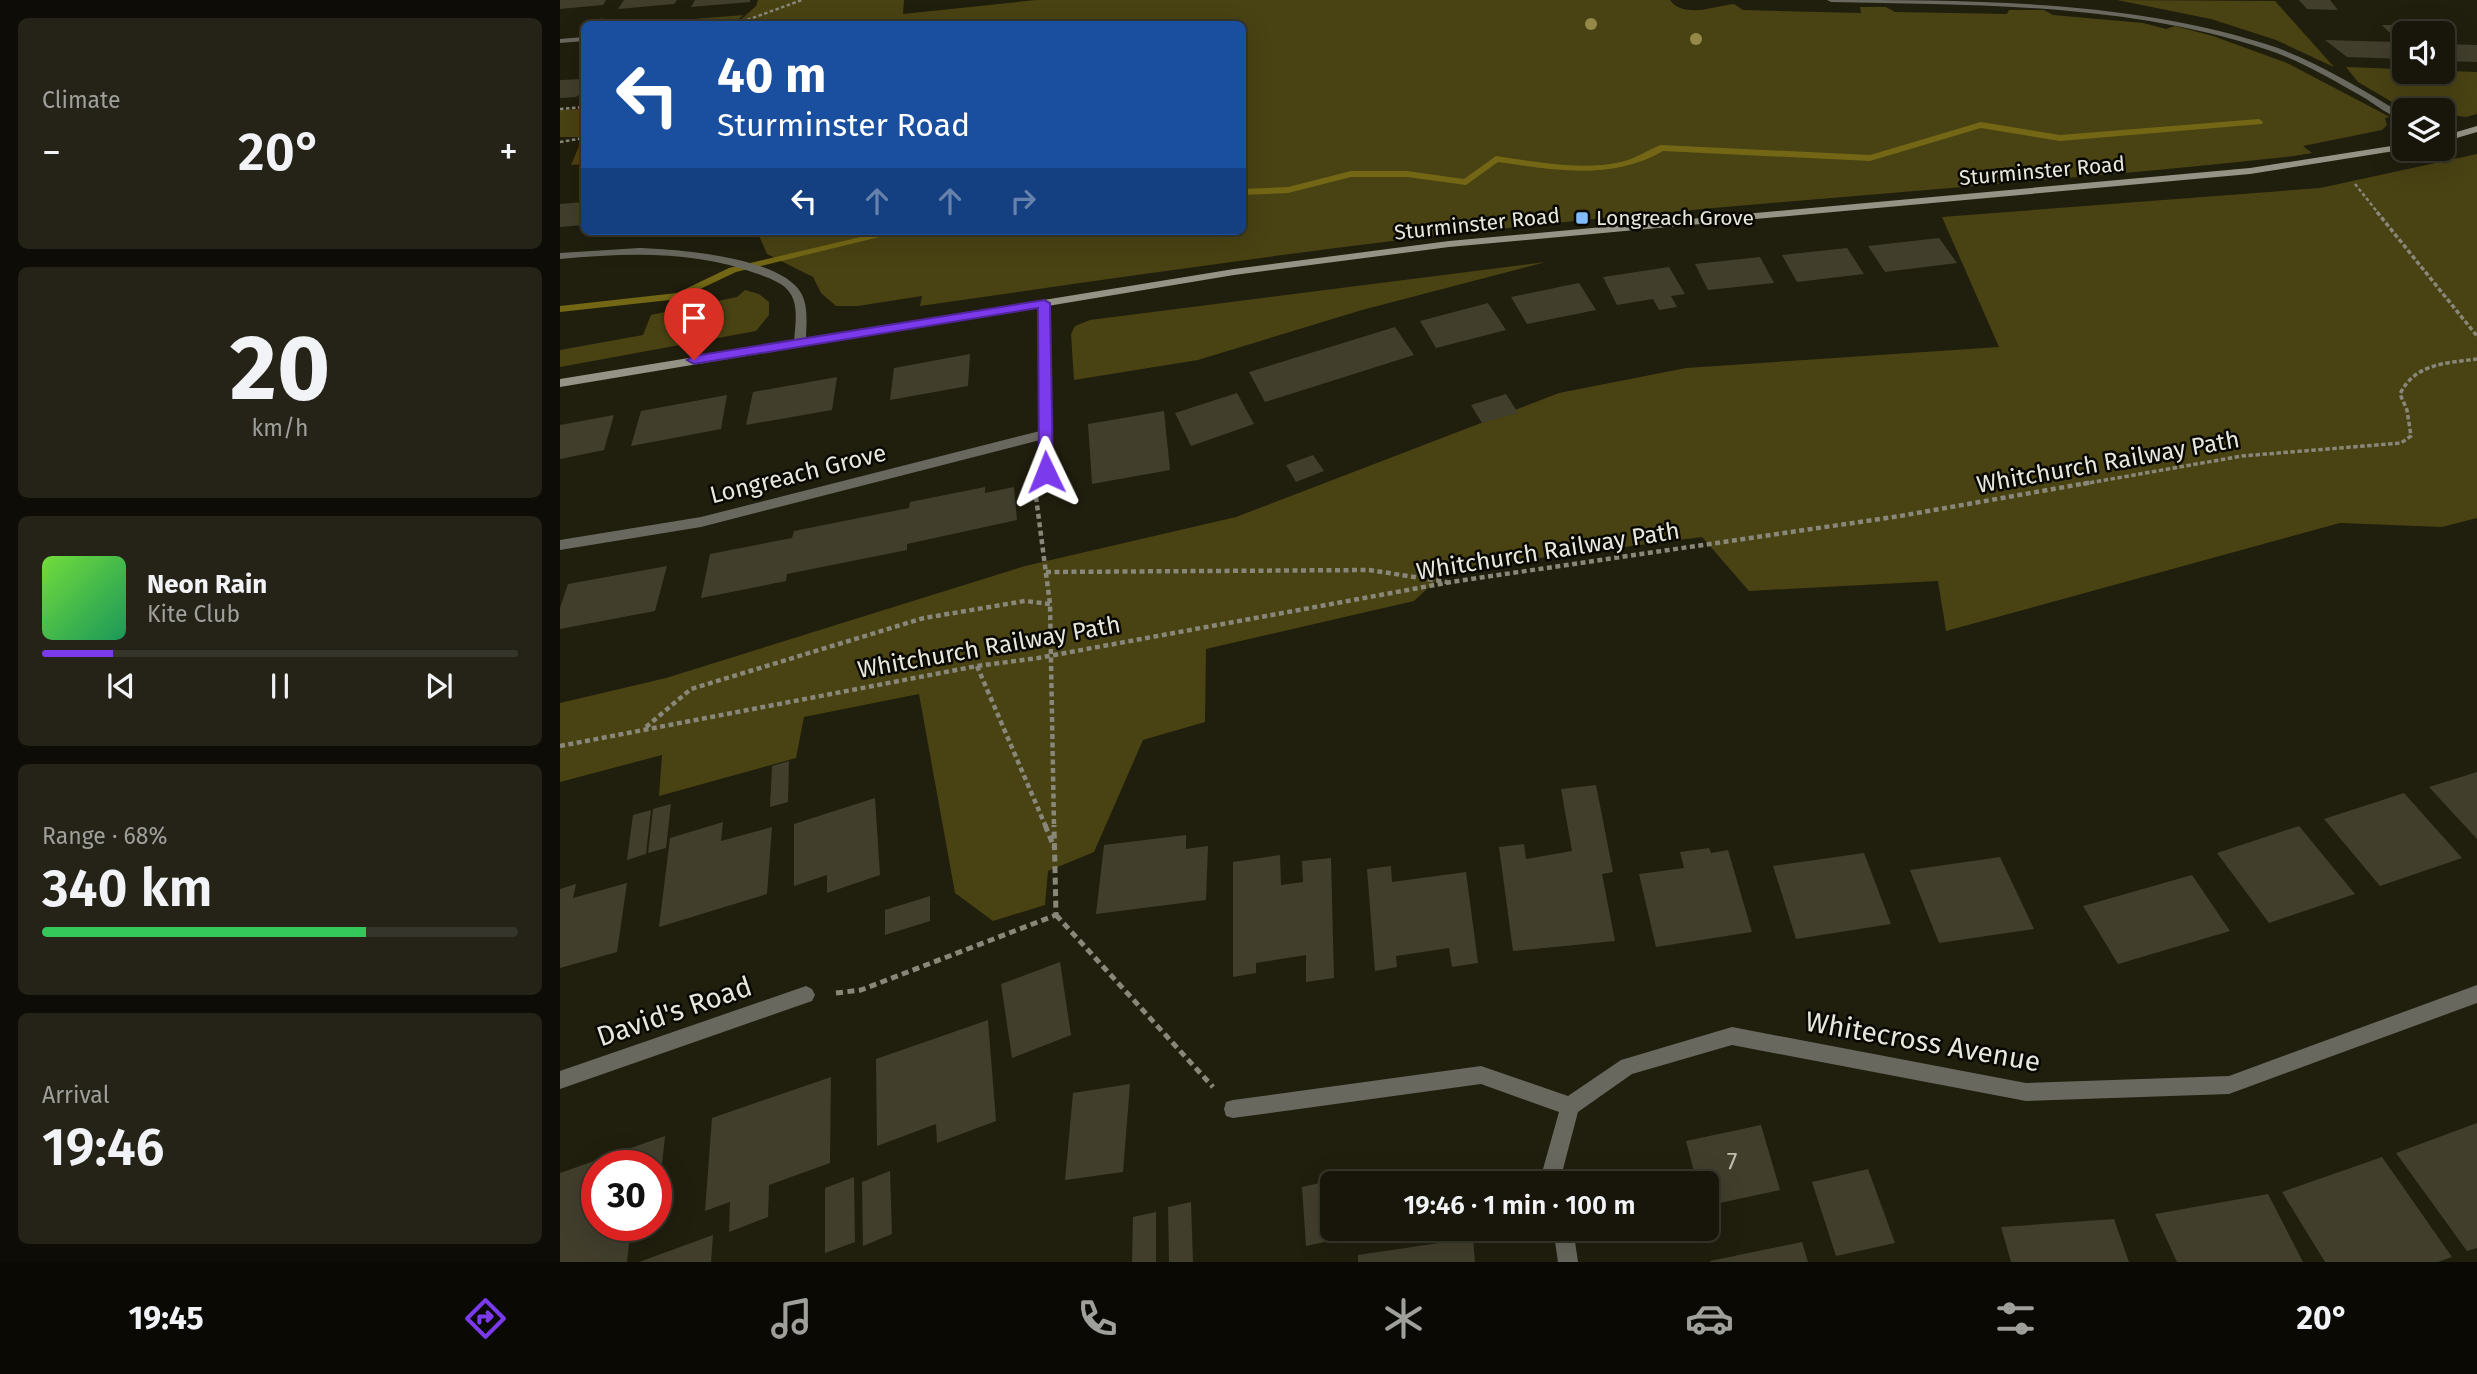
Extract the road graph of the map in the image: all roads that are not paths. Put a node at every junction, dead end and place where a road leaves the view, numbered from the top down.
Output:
1 (1831, 0) edge
2 (581, 39) edge
3 (560, 41) edge
4 (2392, 111) edge
5 (2477, 130) edge
6 (2455, 136) edge
7 (2392, 149) edge
8 (560, 256) edge
9 (1044, 303) junction
10 (800, 341) junction
11 (560, 383) edge
12 (1045, 434) junction
13 (1046, 472) road end
14 (560, 545) edge
15 (2477, 993) edge
16 (806, 995) road end
17 (560, 1080) edge
18 (1570, 1107) junction
19 (1233, 1109) road end
20 (1553, 1171) edge
21 (1565, 1241) edge
22 (1568, 1262) edge

1 - 4 street
2 - 3 street
5 - 6 street
7 - 9 street, Sturminster Road
8 - 10 street
9 - 10 street, Sturminster Road
9 - 12 street
10 - 11 street, Sturminster Road
12 - 13 street
12 - 14 street, Longreach Grove
15 - 18 street, Whitecross Avenue
16 - 17 street, David's Road
18 - 19 street
18 - 20 street
21 - 22 street

